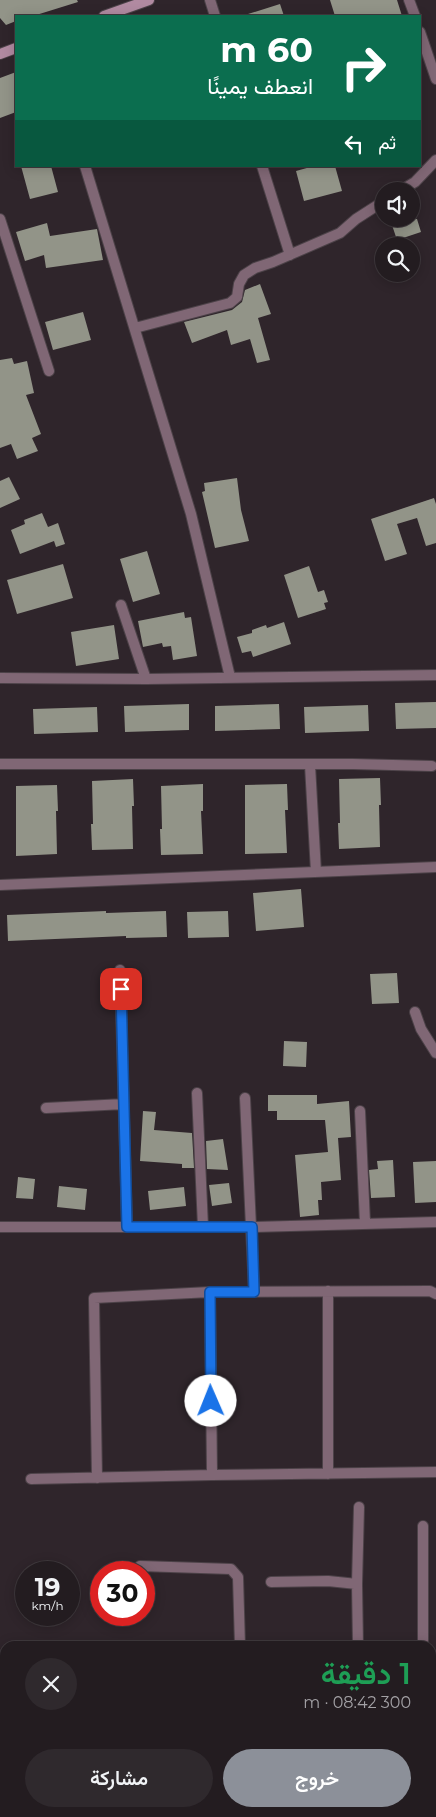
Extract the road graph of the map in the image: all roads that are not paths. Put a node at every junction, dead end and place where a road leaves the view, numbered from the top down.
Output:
1 (149, 0) edge
2 (210, 0) edge
3 (409, 0) edge
4 (107, 15) edge
5 (215, 15) edge
6 (415, 15) edge
7 (421, 35) edge
8 (15, 48) edge
9 (0, 54) edge
10 (436, 79) edge
11 (436, 160) edge
12 (85, 167) edge
13 (262, 167) edge
14 (415, 182) edge
15 (375, 206) edge
16 (0, 219) edge
17 (290, 255) junction
18 (135, 328) junction
19 (49, 371) dead end
20 (120, 605) dead end
21 (436, 675) edge
22 (230, 677) junction
23 (0, 678) edge
24 (146, 679) junction
25 (0, 764) edge
26 (310, 765) junction
27 (432, 766) dead end
28 (436, 867) edge
29 (316, 872) junction
30 (0, 885) edge
31 (120, 970) dead end
32 (416, 1012) dead end
33 (436, 1053) edge
34 (198, 1093) dead end
35 (245, 1098) dead end
36 (124, 1104) junction
37 (46, 1108) dead end
38 (360, 1111) dead end
39 (436, 1222) edge
40 (364, 1223) junction
41 (0, 1226) edge
42 (127, 1227) junction
43 (203, 1227) junction
44 (252, 1227) junction
45 (328, 1291) junction
46 (210, 1292) junction
47 (254, 1292) junction
48 (436, 1294) edge
49 (436, 1472) edge
50 (212, 1474) junction
51 (328, 1474) junction
52 (97, 1478) junction
53 (31, 1479) dead end
54 (359, 1507) dead end
55 (423, 1526) dead end
56 (155, 1566) edge
57 (271, 1582) dead end
58 (356, 1584) junction
59 (240, 1641) edge
60 (358, 1641) edge
61 (423, 1641) edge

1 - 4 street
2 - 5 street
3 - 6 street
7 - 10 street
8 - 9 street
11 - 14 street
12 - 18 street
13 - 17 street
15 - 17 street
16 - 19 street
17 - 18 street
18 - 22 street
20 - 24 street
21 - 22 street
22 - 24 street
23 - 24 street
25 - 26 street
26 - 27 street
26 - 29 street
28 - 29 street
29 - 30 street
31 - 36 street
32 - 33 street
34 - 43 street
35 - 44 street
36 - 37 street
36 - 42 street
38 - 40 street
39 - 40 street
40 - 44 street
41 - 42 street
42 - 43 street
43 - 44 street
44 - 47 street
45 - 47 street
45 - 48 street
45 - 51 street
46 - 47 street
46 - 50 street
46 - 52 street
49 - 51 street
50 - 51 street
50 - 52 street
52 - 53 street
54 - 58 street
55 - 61 street
56 - 59 street
57 - 58 street
58 - 60 street

